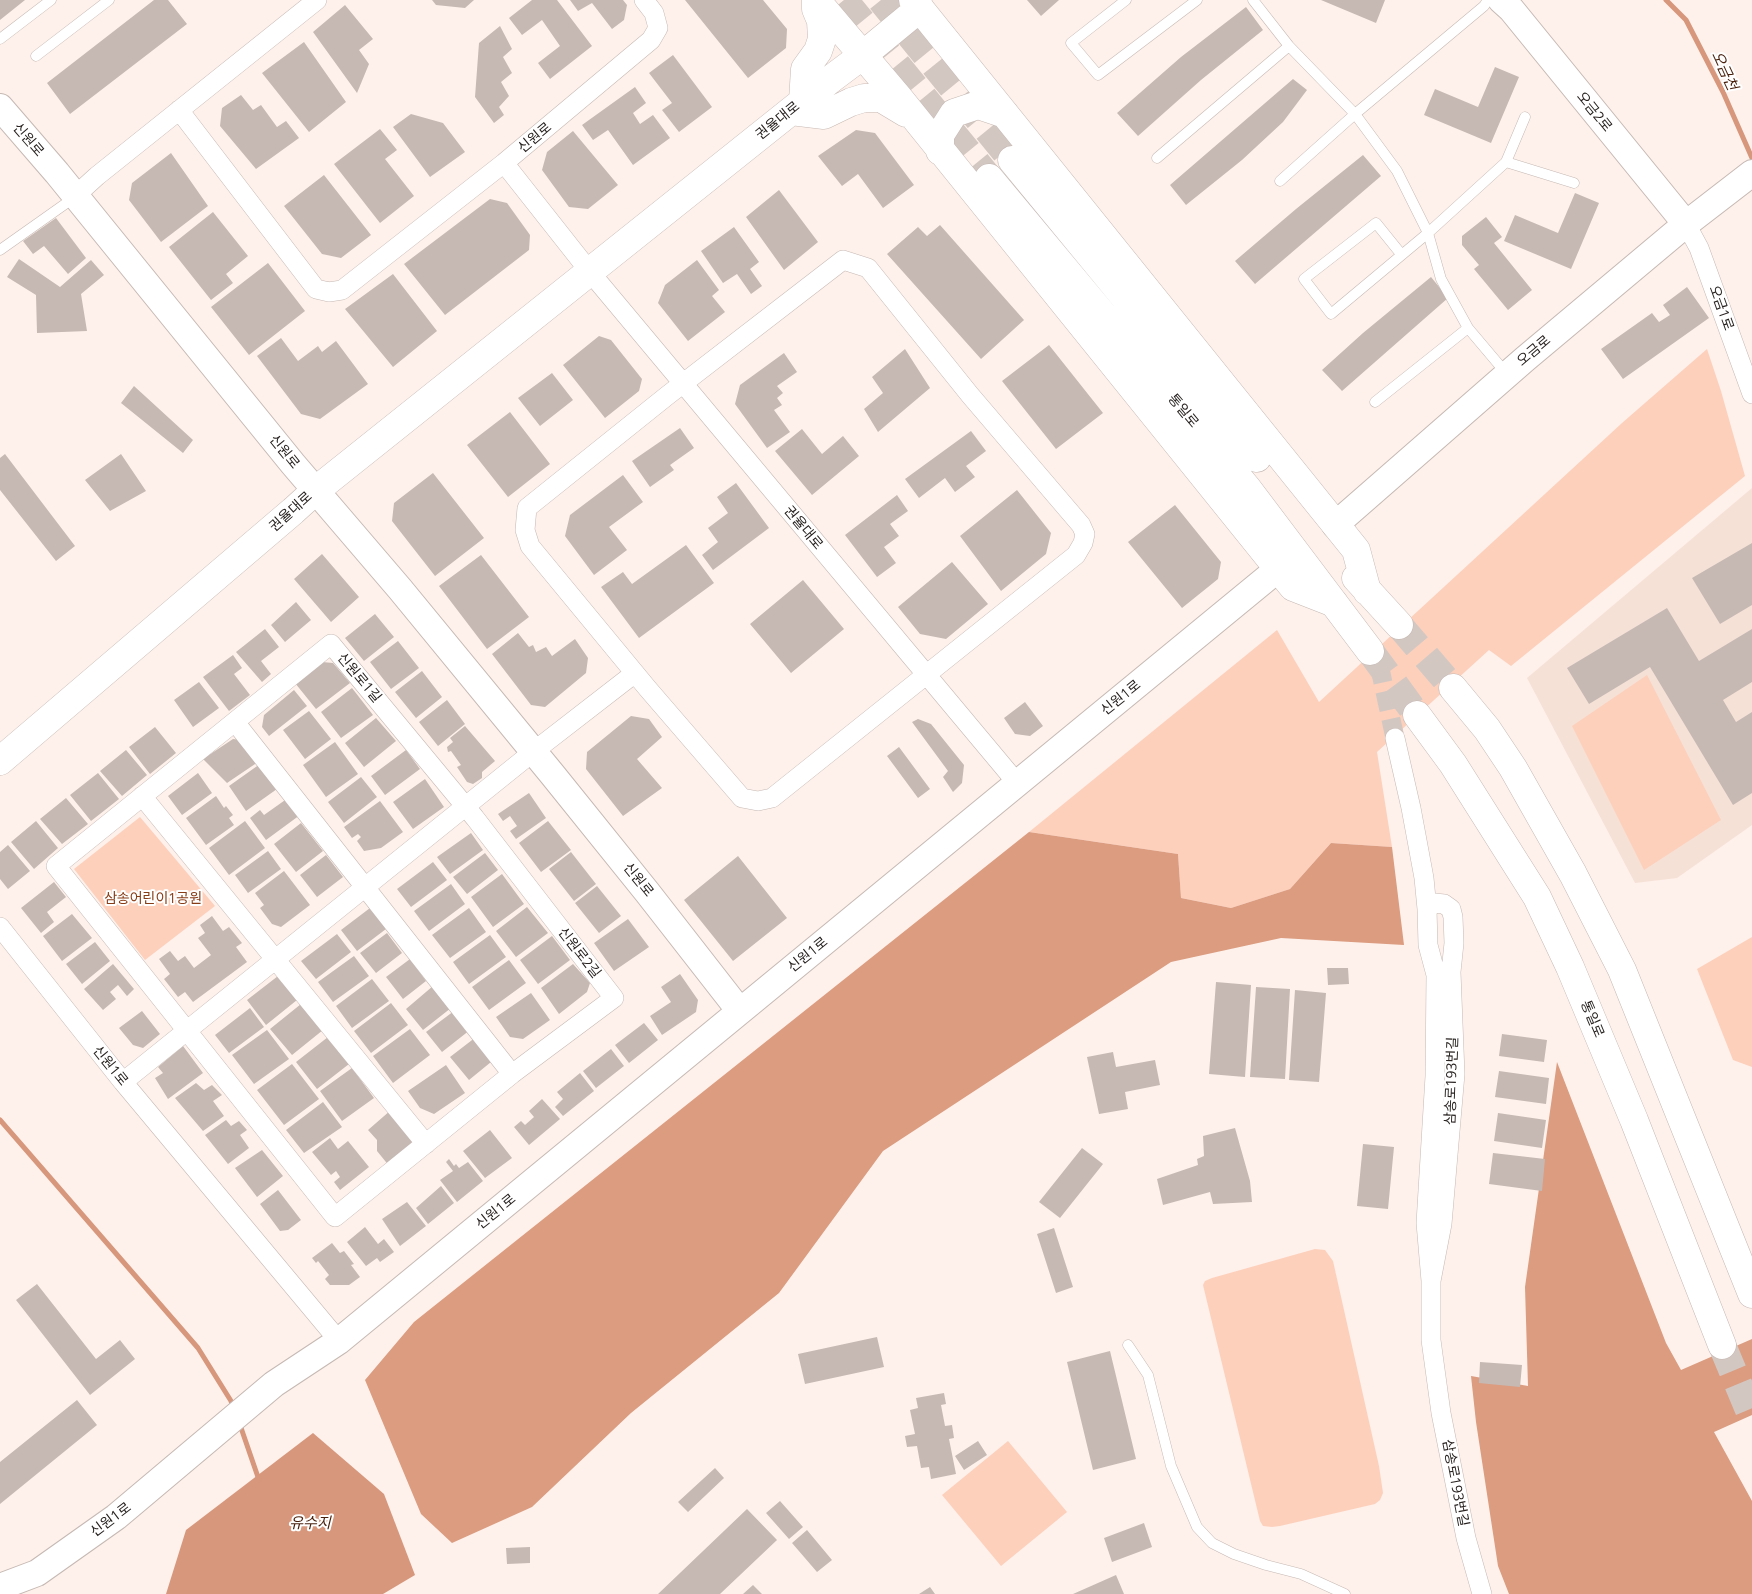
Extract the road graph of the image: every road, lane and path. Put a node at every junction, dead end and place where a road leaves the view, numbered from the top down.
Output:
1 (51, 0) edge
2 (110, 0) edge
3 (317, 0) edge
4 (644, 0) edge
5 (816, 0) edge
6 (1126, 0) edge
7 (1253, 0) edge
8 (1488, 0) edge
9 (1501, 0) edge
10 (1195, 1) edge
11 (921, 3) edge
12 (0, 39) edge
13 (1289, 46) junction
14 (863, 55) junction
15 (36, 56) dead end
16 (797, 106) junction
17 (0, 108) edge
18 (179, 110) junction
19 (1005, 114) junction
20 (1355, 114) junction
21 (913, 116) junction
22 (1525, 117) dead end
23 (940, 151) junction
24 (1158, 158) dead end
25 (1012, 160) tunnel mouth
26 (1506, 162) junction
27 (504, 163) junction
28 (989, 178) tunnel mouth
29 (1745, 178) edge
30 (1280, 181) dead end
31 (1574, 183) dead end
32 (75, 196) junction
33 (1686, 224) junction
34 (1428, 233) junction
35 (0, 250) edge
36 (1401, 254) junction
37 (590, 272) junction
38 (1468, 328) junction
39 (1507, 374) junction
40 (683, 383) junction
41 (1752, 394) edge
42 (1375, 402) dead end
43 (315, 491) junction
44 (1335, 525) junction
45 (1278, 568) junction
46 (1367, 591) junction
47 (1334, 602) junction
48 (1399, 624) tunnel mouth
49 (1370, 651) tunnel mouth
50 (635, 673) junction
51 (926, 675) junction
52 (1453, 688) tunnel mouth
53 (1417, 715) tunnel mouth
54 (235, 722) junction
55 (1396, 738) tunnel mouth
56 (533, 752) junction
57 (0, 761) edge
58 (1017, 783) junction
59 (142, 796) junction
60 (465, 807) junction
61 (366, 887) junction
62 (1427, 909) junction
63 (0, 927) edge
64 (276, 959) junction
65 (739, 1010) junction
66 (186, 1031) junction
67 (512, 1074) junction
68 (123, 1082) junction
69 (426, 1144) junction
70 (1431, 1281) junction
71 (1752, 1294) edge
72 (339, 1341) junction
73 (1128, 1345) dead end
74 (1722, 1345) tunnel mouth
75 (0, 1587) edge
76 (1345, 1594) edge
77 (1482, 1594) edge

1 - 12 lane
2 - 15 lane
3 - 18 street
4 - 27 street, 신원로
5 - 14 main road
5 - 16 main road
6 - 10 lane
7 - 13 lane
8 - 20 lane
9 - 33 street, 오금2로
11 - 14 main road, 권율대로
11 - 19 main road
13 - 20 lane
13 - 24 lane
14 - 16 main road, 권율대로
14 - 21 main road
16 - 21 main road
16 - 37 main road, 권율대로
17 - 32 street, 신원로
18 - 27 street, 신원로
18 - 32 street
19 - 23 main road
19 - 44 main road
20 - 30 lane
20 - 34 lane
21 - 23 main road
22 - 26 lane
23 - 45 main road
25 - 46 main road, 통일로
26 - 31 lane
26 - 34 lane
27 - 37 street
28 - 47 main road, 통일로
29 - 33 street, 오금로
32 - 35 lane
32 - 43 street, 신원로
33 - 39 street, 오금로
33 - 41 street, 오금1로
34 - 36 lane
34 - 38 lane
36 - 36 lane
37 - 40 street, 권율대로
37 - 43 main road, 권율대로
38 - 39 lane
38 - 42 lane
39 - 44 street, 오금로
40 - 50 street
40 - 51 street, 권율대로
40 - 51 street
43 - 56 street, 신원로
43 - 57 main road, 권율대로
44 - 46 main road
45 - 47 main road
45 - 58 street, 신원1로
46 - 48 main road, 통일로
47 - 49 main road, 통일로
50 - 51 street
50 - 56 street
51 - 58 street, 권율대로
52 - 71 main road
53 - 74 main road, 통일로
54 - 59 street, 신원로1길
54 - 60 street, 신원로1길
54 - 61 street
55 - 62 street, 삼송로193번길
56 - 60 street
56 - 65 street, 신원로
58 - 65 street, 신원1로
59 - 64 street
59 - 66 street, 신원로1길
60 - 61 street
60 - 67 street, 신원로2길
61 - 64 street
61 - 67 street
62 - 70 street, 삼송로193번길
62 - 70 street, 삼송로193번길
63 - 68 street, 신원1로
64 - 66 street
64 - 69 street
65 - 72 street, 신원1로
66 - 68 street
66 - 69 street, 신원로2길
67 - 69 street, 신원로2길
68 - 72 street, 신원1로
70 - 77 street, 삼송로193번길
72 - 75 street, 신원1로
73 - 76 lane

